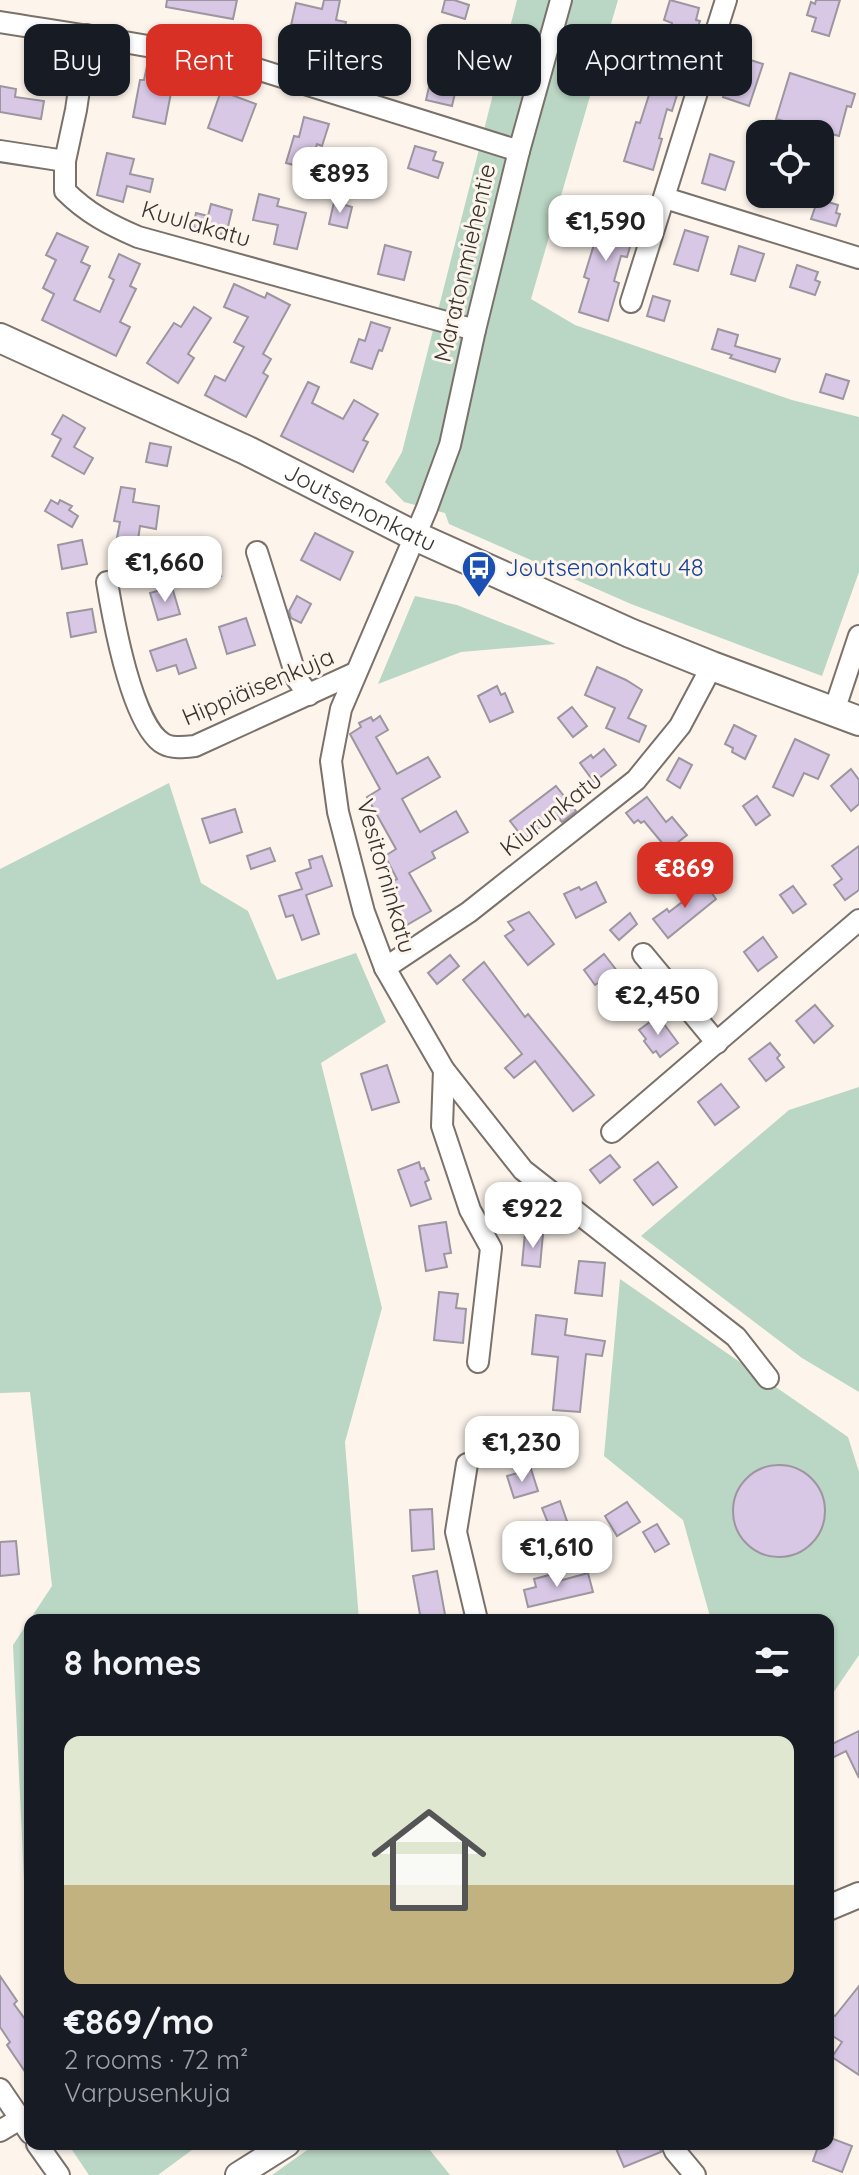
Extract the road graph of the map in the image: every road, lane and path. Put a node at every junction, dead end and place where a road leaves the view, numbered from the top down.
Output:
1 (561, 0) edge
2 (726, 0) edge
3 (0, 22) edge
4 (24, 26) edge
5 (130, 41) edge
6 (78, 96) edge
7 (0, 151) edge
8 (519, 151) junction
9 (65, 161) junction
10 (665, 198) junction
11 (859, 258) edge
12 (631, 302) dead end
13 (475, 330) junction
14 (0, 338) edge
15 (415, 536) junction
16 (257, 552) dead end
17 (107, 582) dead end
18 (859, 636) edge
19 (712, 666) junction
20 (355, 673) junction
21 (309, 695) junction
22 (847, 716) edge
23 (859, 920) edge
24 (643, 954) dead end
25 (385, 968) junction
26 (717, 1043) junction
27 (444, 1070) junction
28 (612, 1132) dead end
29 (478, 1362) dead end
30 (768, 1378) dead end
31 (467, 1464) dead end
32 (476, 1614) edge
33 (859, 1895) edge
34 (834, 1905) edge
35 (0, 2089) edge
36 (24, 2125) edge
37 (24, 2126) edge
38 (0, 2131) edge
39 (41, 2150) edge
40 (278, 2150) edge
41 (675, 2150) edge
42 (59, 2175) edge
43 (238, 2175) edge
44 (695, 2175) edge

1 - 8 street, Maratonmiehentie
2 - 10 street
3 - 4 street
5 - 8 street
6 - 9 street, Kuulakatu
7 - 9 street
8 - 13 street, Maratonmiehentie
9 - 13 street, Kuulakatu
10 - 11 street
10 - 12 street
13 - 15 street, Maratonmiehentie
14 - 15 main road, Joutsenonkatu
15 - 19 main road, Joutsenonkatu
15 - 20 street, Vesitorninkatu
16 - 21 street
17 - 21 street, Hippiäisenkuja
18 - 22 street
19 - 22 main road, Joutsenonkatu
19 - 25 street, Kiurunkatu
20 - 21 street, Hippiäisenkuja
20 - 25 street, Vesitorninkatu
23 - 26 street
24 - 26 street
25 - 27 street, Vesitorninkatu
26 - 28 street
27 - 29 street
27 - 30 street, Vesitorninkatu
31 - 32 street
33 - 34 street
35 - 36 street
37 - 38 street
39 - 42 street
40 - 43 street
41 - 44 street

